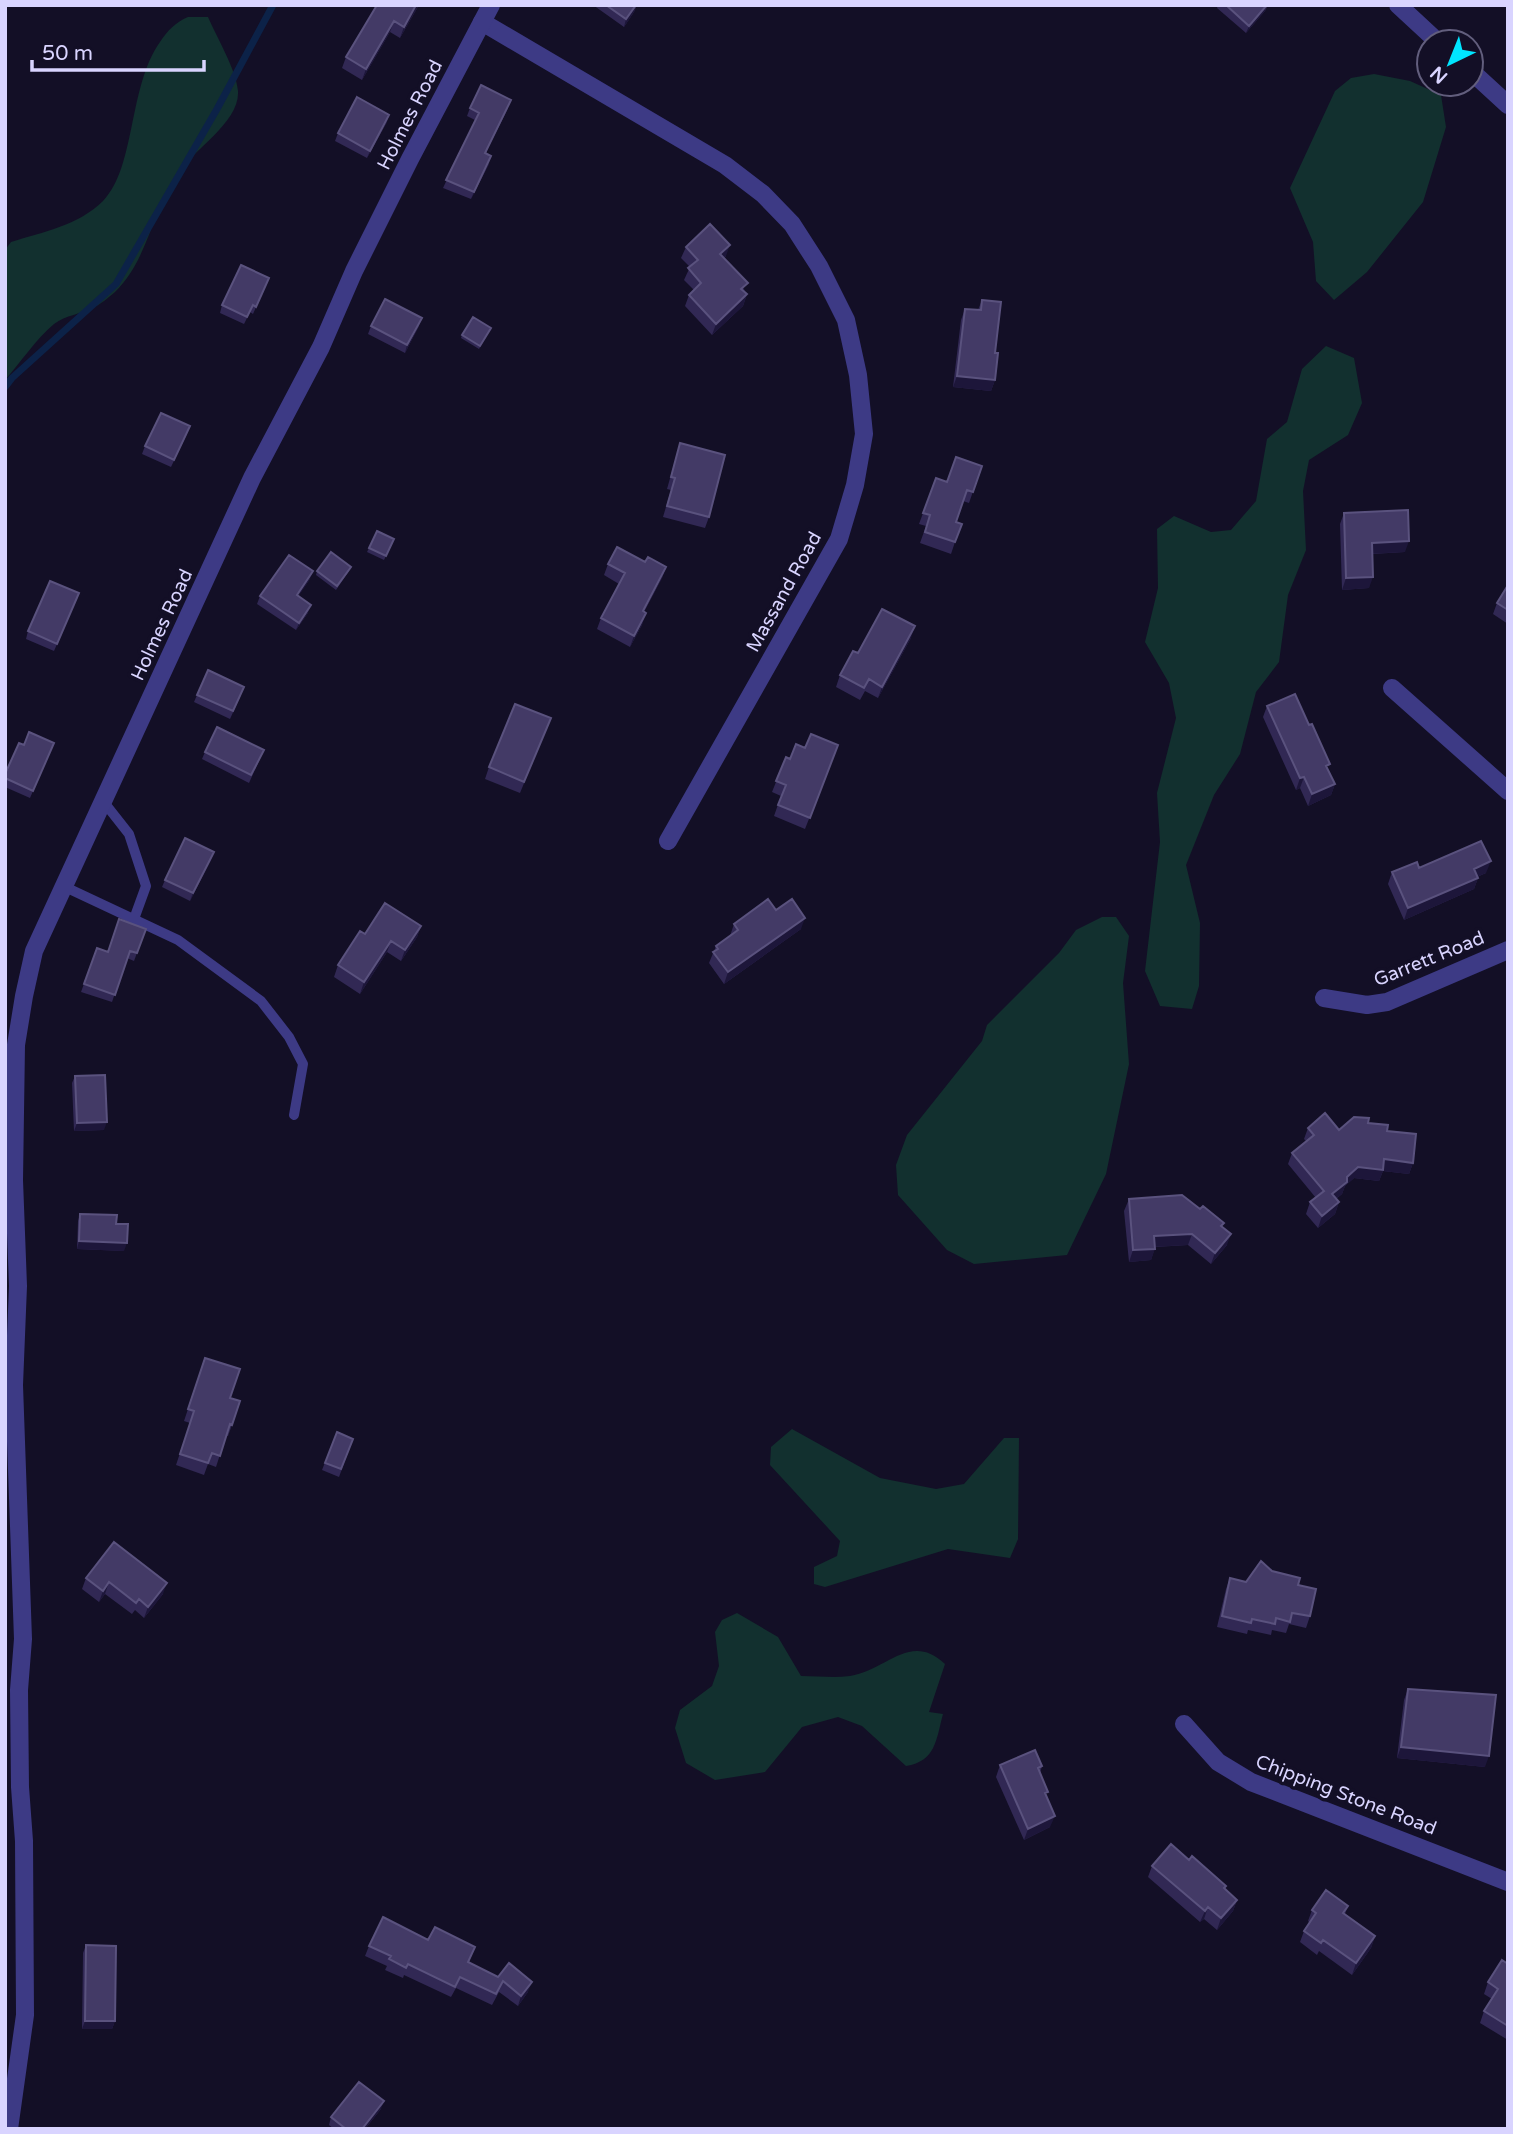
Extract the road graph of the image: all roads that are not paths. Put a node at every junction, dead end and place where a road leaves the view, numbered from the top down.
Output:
1 (491, 5) edge
2 (1398, 5) edge
3 (482, 22) junction
4 (1423, 28) edge
5 (1485, 84) edge
6 (1508, 105) edge
7 (1392, 688) dead end
8 (1508, 791) edge
9 (103, 801) junction
10 (668, 841) dead end
11 (63, 886) junction
12 (134, 919) junction
13 (1508, 950) edge
14 (1324, 998) dead end
15 (293, 1115) dead end
16 (10, 1301) edge
17 (1184, 1724) dead end
18 (1508, 1882) edge
19 (9, 2129) edge

1 - 3 street, Holmes Road
2 - 4 street
3 - 9 street, Holmes Road
3 - 10 street, Massand Road
5 - 6 street
7 - 8 street
9 - 11 street, Holmes Road
9 - 12 lane
11 - 12 lane
11 - 16 street, Holmes Road
12 - 15 lane
13 - 14 street, Garrett Road
16 - 19 street, Holmes Road
17 - 18 street, Chipping Stone Road

